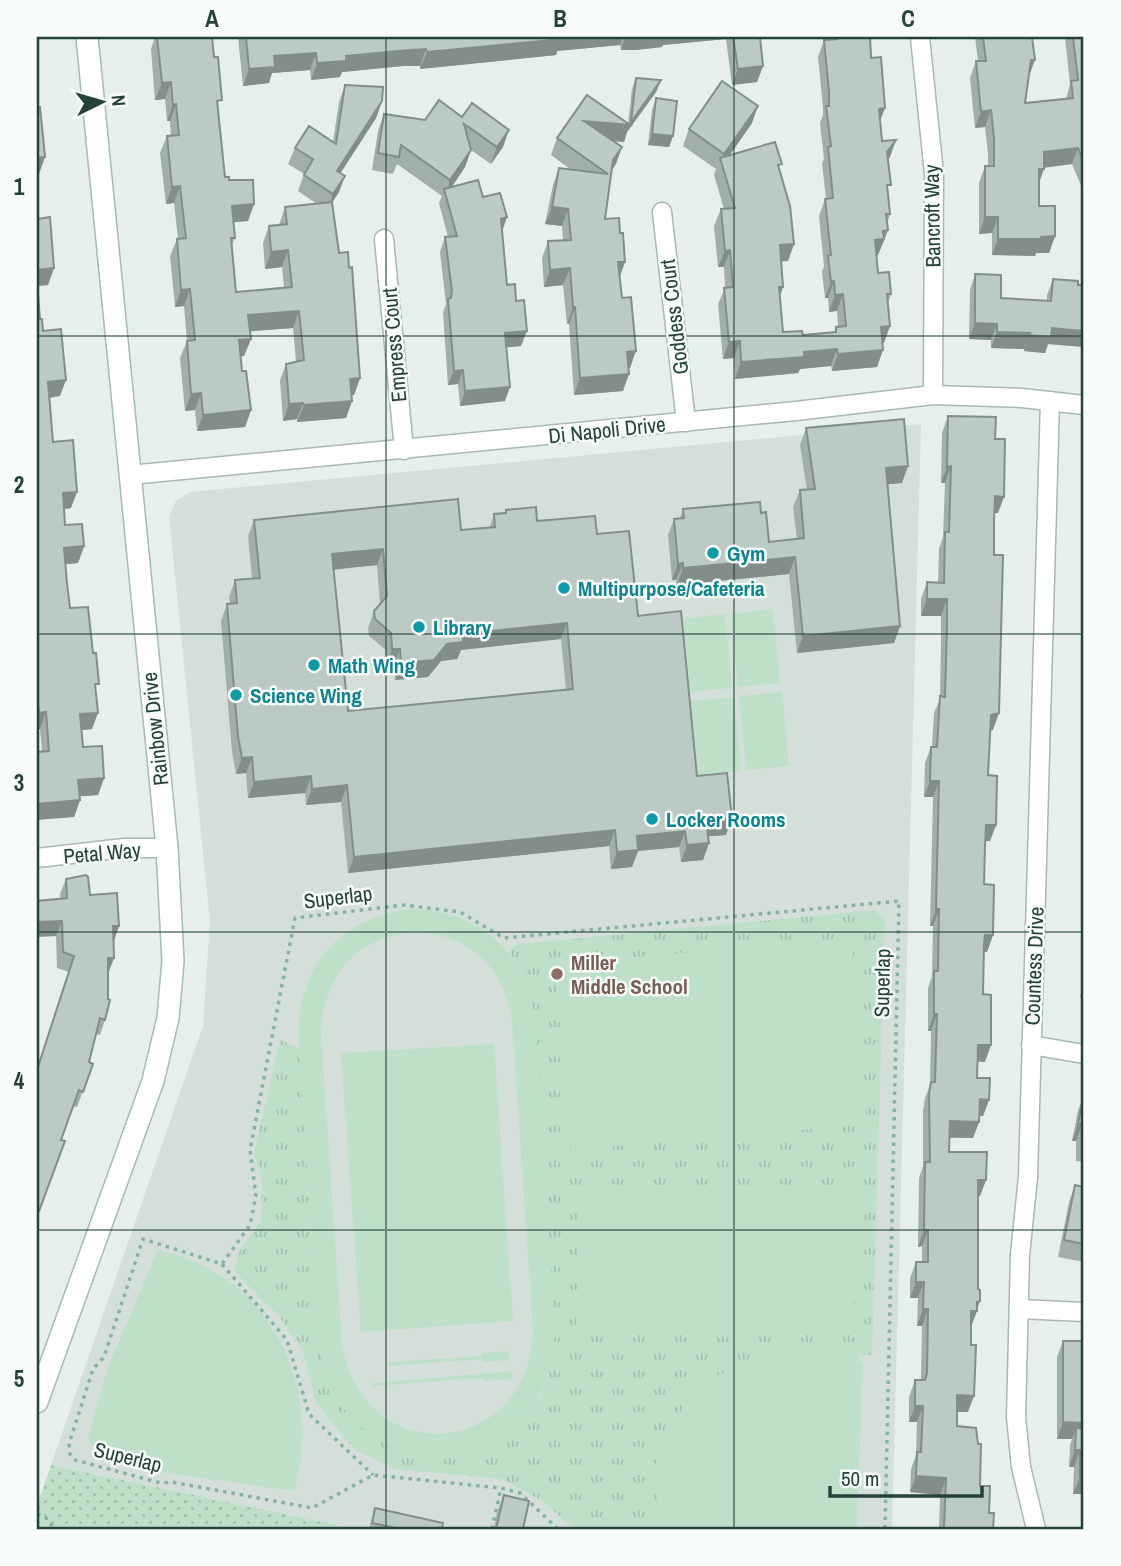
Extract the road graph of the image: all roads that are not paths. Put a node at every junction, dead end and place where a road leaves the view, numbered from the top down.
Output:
1 (87, 37) edge
2 (920, 37) edge
3 (662, 212) dead end
4 (384, 239) dead end
5 (933, 395) junction
6 (1050, 401) junction
7 (1084, 405) edge
8 (686, 422) junction
9 (404, 450) junction
10 (130, 475) junction
11 (167, 849) junction
12 (37, 858) edge
13 (1031, 1045) junction
14 (1084, 1054) edge
15 (1019, 1309) junction
16 (1084, 1312) edge
17 (37, 1402) edge
18 (1036, 1529) edge

1 - 10 street, Rainbow Drive
2 - 5 street, Bancroft Way
3 - 8 street, Goddess Court
4 - 9 street, Empress Court
5 - 6 street, Di Napoli Drive
5 - 8 street, Di Napoli Drive
6 - 7 street, Di Napoli Drive
6 - 13 street, Countess Drive
8 - 9 street, Di Napoli Drive
9 - 10 street, Di Napoli Drive
10 - 11 street, Rainbow Drive
11 - 12 street, Petal Way
11 - 17 street, Rainbow Drive
13 - 14 street
13 - 15 street, Countess Drive
15 - 16 street
15 - 18 street, Countess Drive

